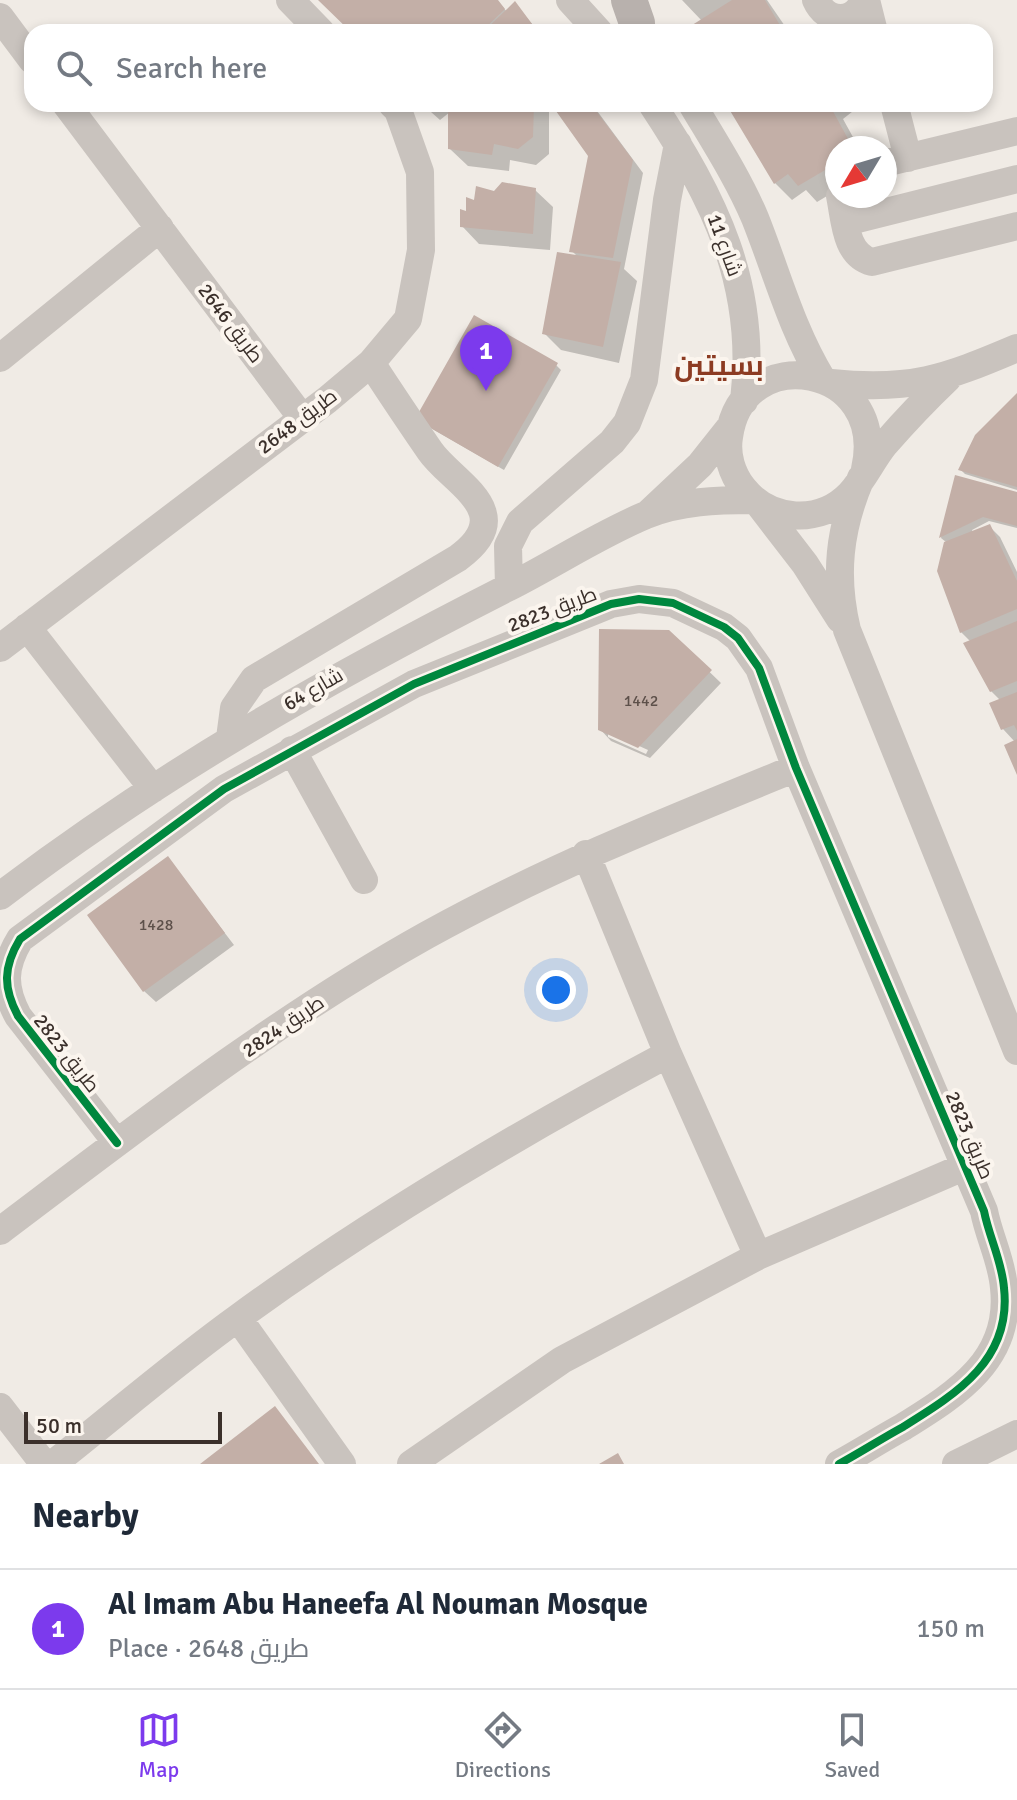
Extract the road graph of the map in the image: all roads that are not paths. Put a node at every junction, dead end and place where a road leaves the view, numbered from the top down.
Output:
1 (290, 0) edge
2 (570, 0) edge
3 (816, 0) edge
4 (865, 0) edge
5 (0, 17) edge
6 (313, 24) edge
7 (592, 24) edge
8 (872, 24) edge
9 (24, 49) edge
10 (72, 112) edge
11 (399, 112) edge
12 (657, 112) edge
13 (697, 112) edge
14 (894, 112) edge
15 (1006, 134) edge
16 (895, 136) edge
17 (678, 144) junction
18 (897, 160) edge
19 (1011, 180) edge
20 (843, 209) edge
21 (1017, 226) edge
22 (160, 228) junction
23 (1017, 348) edge
24 (0, 358) edge
25 (371, 363) junction
26 (948, 378) junction
27 (826, 381) junction
28 (744, 401) junction
29 (302, 418) junction
30 (731, 426) junction
31 (863, 474) junction
32 (755, 501) junction
33 (647, 515) junction
34 (509, 587) junction
35 (27, 627) junction
36 (847, 630) junction
37 (0, 648) edge
38 (230, 738) junction
39 (292, 750) junction
40 (796, 768) junction
41 (153, 789) junction
42 (586, 854) junction
43 (364, 880) dead end
44 (0, 896) edge
45 (1017, 1051) edge
46 (668, 1054) junction
47 (117, 1143) junction
48 (966, 1166) junction
49 (984, 1211) junction
50 (0, 1231) edge
51 (758, 1256) junction
52 (1017, 1284) edge
53 (238, 1318) junction
54 (1017, 1323) edge
55 (0, 1407) edge
56 (1017, 1434) edge
57 (877, 1444) junction
58 (44, 1464) edge
59 (53, 1464) edge
60 (342, 1464) edge
61 (411, 1464) edge
62 (839, 1464) edge
63 (956, 1464) edge

1 - 6 street
2 - 7 street
3 - 4 street
4 - 8 street
5 - 9 street
10 - 22 street, طريق 2646
11 - 25 street, طريق 2648
12 - 17 street, شارع 11
13 - 27 street, شارع 11
14 - 16 street
15 - 18 street
15 - 19 street
17 - 28 street, شارع 11
17 - 34 street
19 - 20 street
20 - 21 street
22 - 24 street
22 - 29 street, طريق 2646
23 - 26 street
25 - 29 street, طريق 2648
25 - 38 street
26 - 27 street
26 - 31 street
27 - 28 street
27 - 31 street
28 - 30 street
29 - 35 street, طريق 2648
30 - 32 street
30 - 33 street, شارع 64
31 - 32 street
31 - 36 street
32 - 33 street, شارع 64
32 - 36 street
33 - 34 street, شارع 64
34 - 38 street, شارع 64
35 - 37 street, طريق 2648
35 - 41 street
36 - 45 street
38 - 41 street, شارع 64
39 - 40 street, طريق 2823
39 - 43 street
39 - 47 street, طريق 2823
40 - 42 street, طريق 2824
40 - 48 street, طريق 2823
41 - 44 street, شارع 64
42 - 46 street
42 - 47 street, طريق 2824
46 - 51 street
46 - 53 street
47 - 50 street, طريق 2824
48 - 49 street, طريق 2823
48 - 51 street, طريق 2823
49 - 52 street, طريق 2823
49 - 57 street, طريق 2823
51 - 61 street, طريق 2823
53 - 59 street
53 - 60 street
54 - 57 street, طريق 2823
55 - 58 street
56 - 63 street
57 - 62 street, طريق 2823

